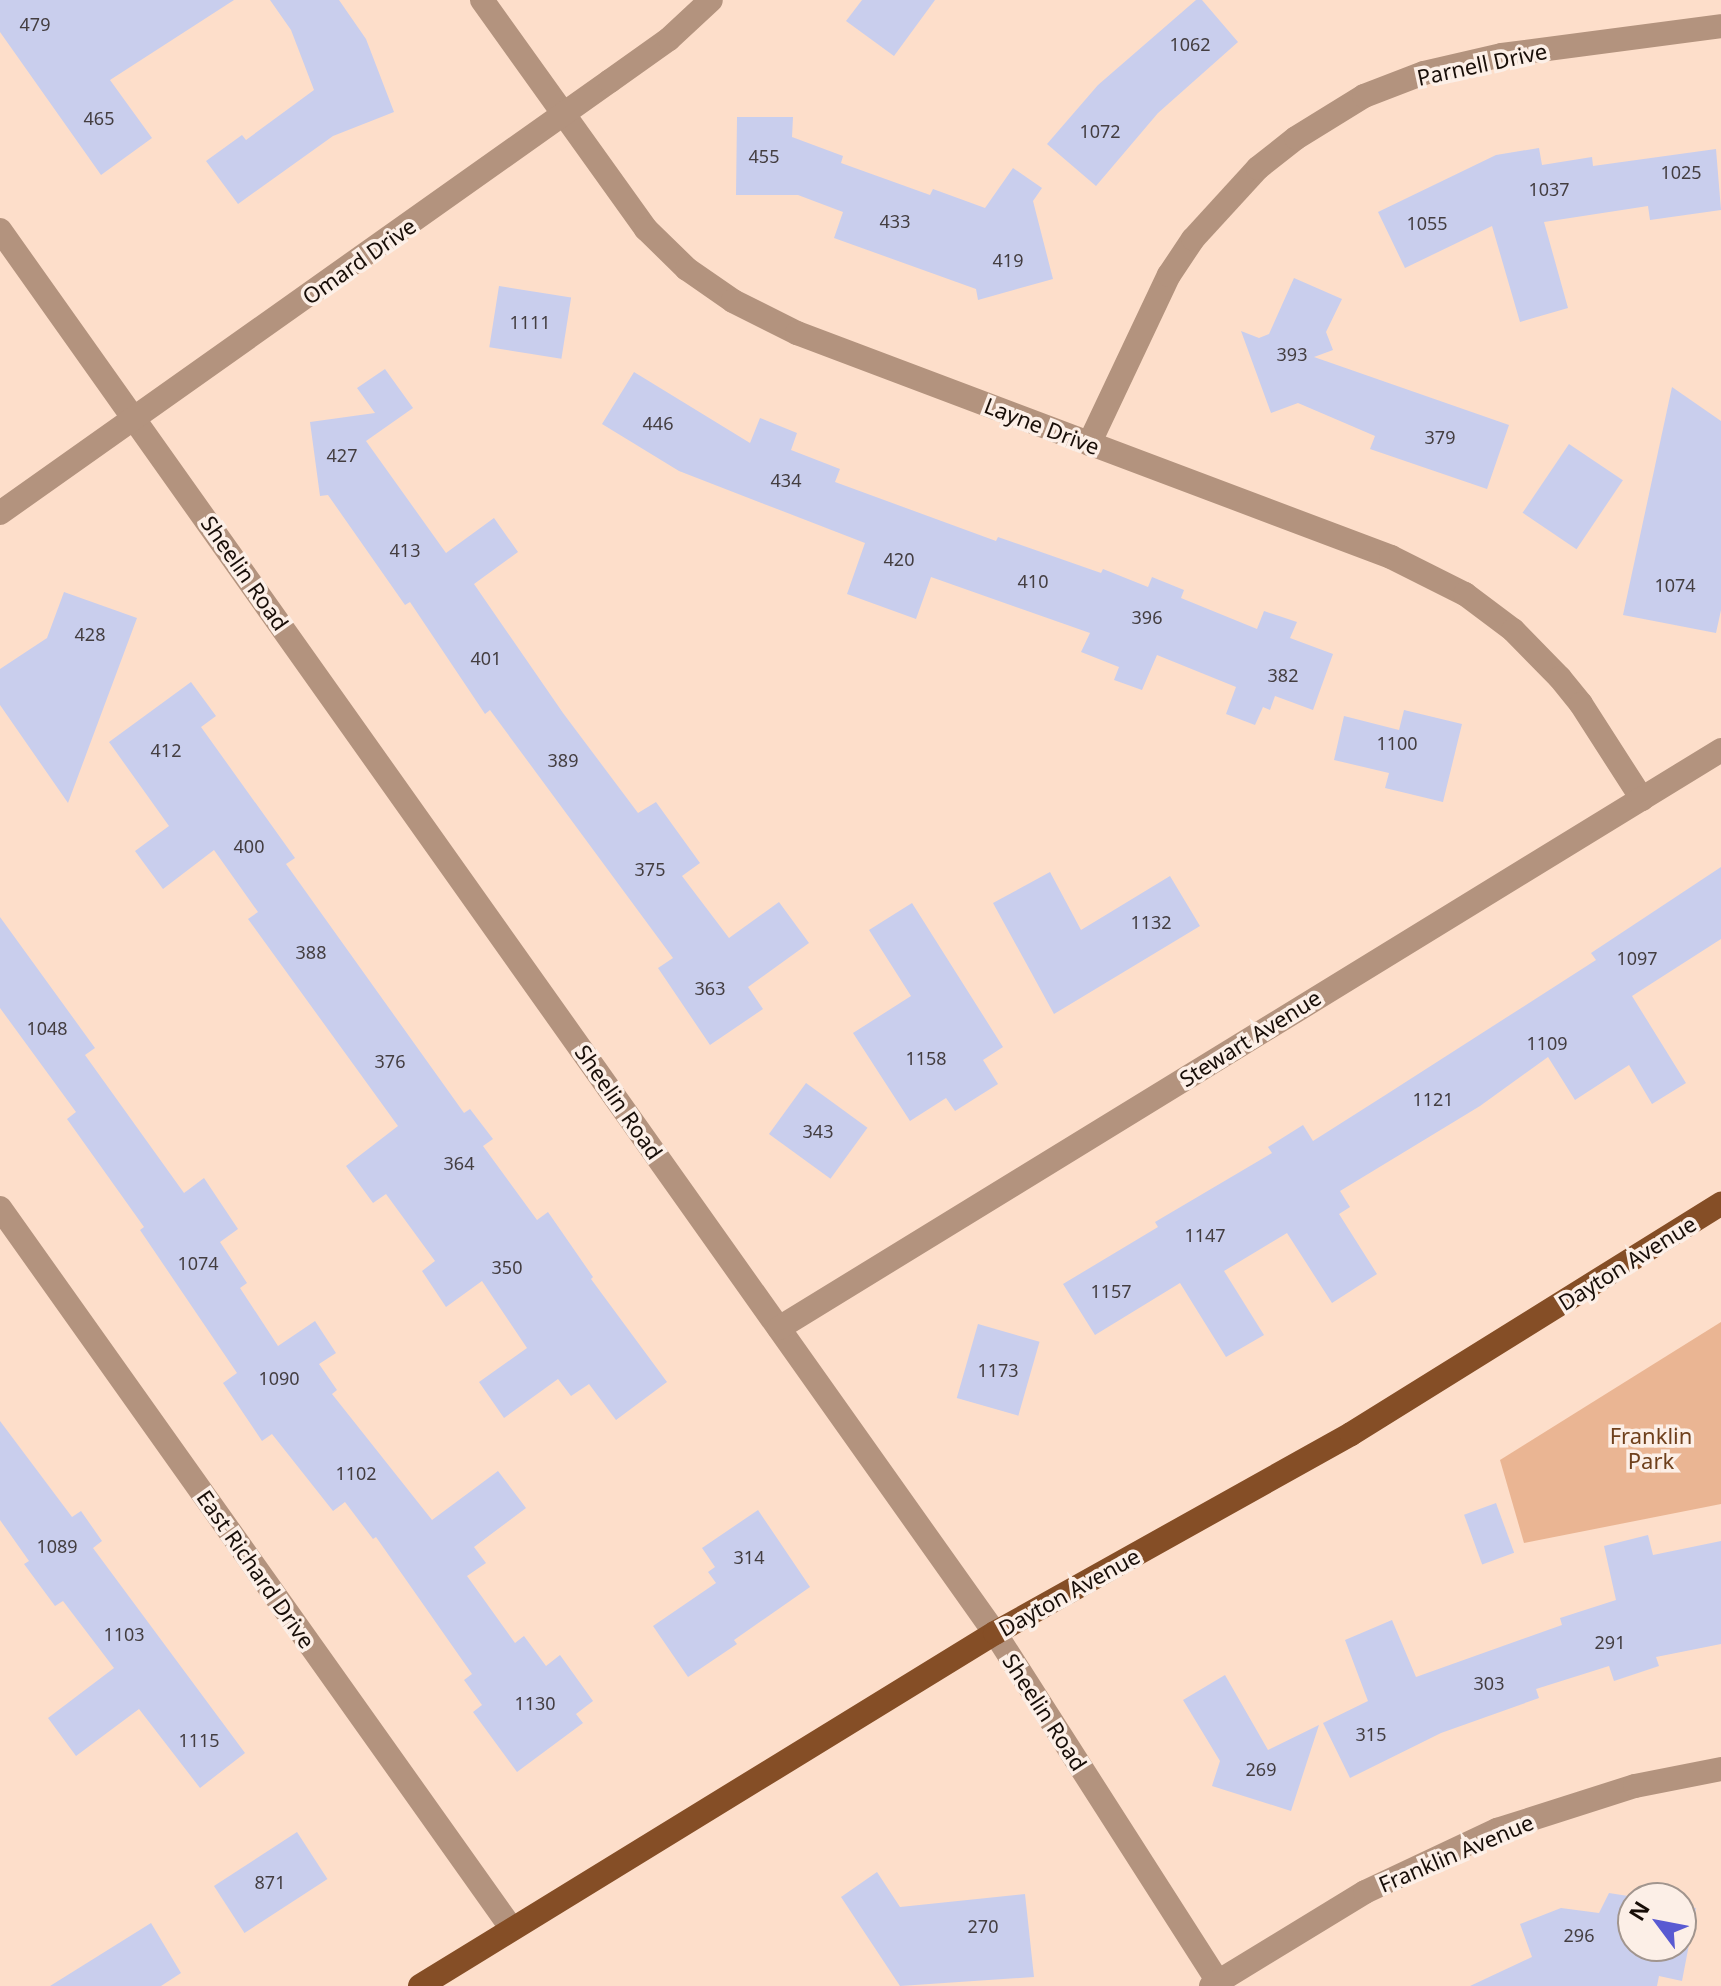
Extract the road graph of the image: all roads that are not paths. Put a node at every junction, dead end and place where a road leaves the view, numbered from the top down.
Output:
1 (482, 0) edge
2 (711, 0) edge
3 (1721, 26) edge
4 (564, 115) junction
5 (0, 230) edge
6 (135, 419) junction
7 (1089, 444) junction
8 (0, 513) edge
9 (1721, 750) edge
10 (1642, 799) junction
11 (1721, 1204) edge
12 (0, 1208) edge
13 (779, 1328) junction
14 (995, 1633) junction
15 (1721, 1769) edge
16 (512, 1929) junction
17 (1217, 1984) edge
18 (420, 1986) edge

1 - 4 street, Layne Drive
2 - 4 street, Omard Drive
3 - 7 street, Parnell Drive
4 - 6 street, Omard Drive
4 - 7 street, Layne Drive
5 - 6 street, Sheelin Road
6 - 8 street, Omard Drive
6 - 13 street, Sheelin Road
7 - 10 street, Layne Drive
9 - 10 street, Stewart Avenue
10 - 13 street, Stewart Avenue
11 - 14 main road, Dayton Avenue
12 - 16 street, East Richard Drive
13 - 14 street, Sheelin Road
14 - 16 main road, Dayton Avenue
14 - 17 street, Sheelin Road
15 - 17 street, Franklin Avenue
16 - 18 main road, Dayton Avenue

